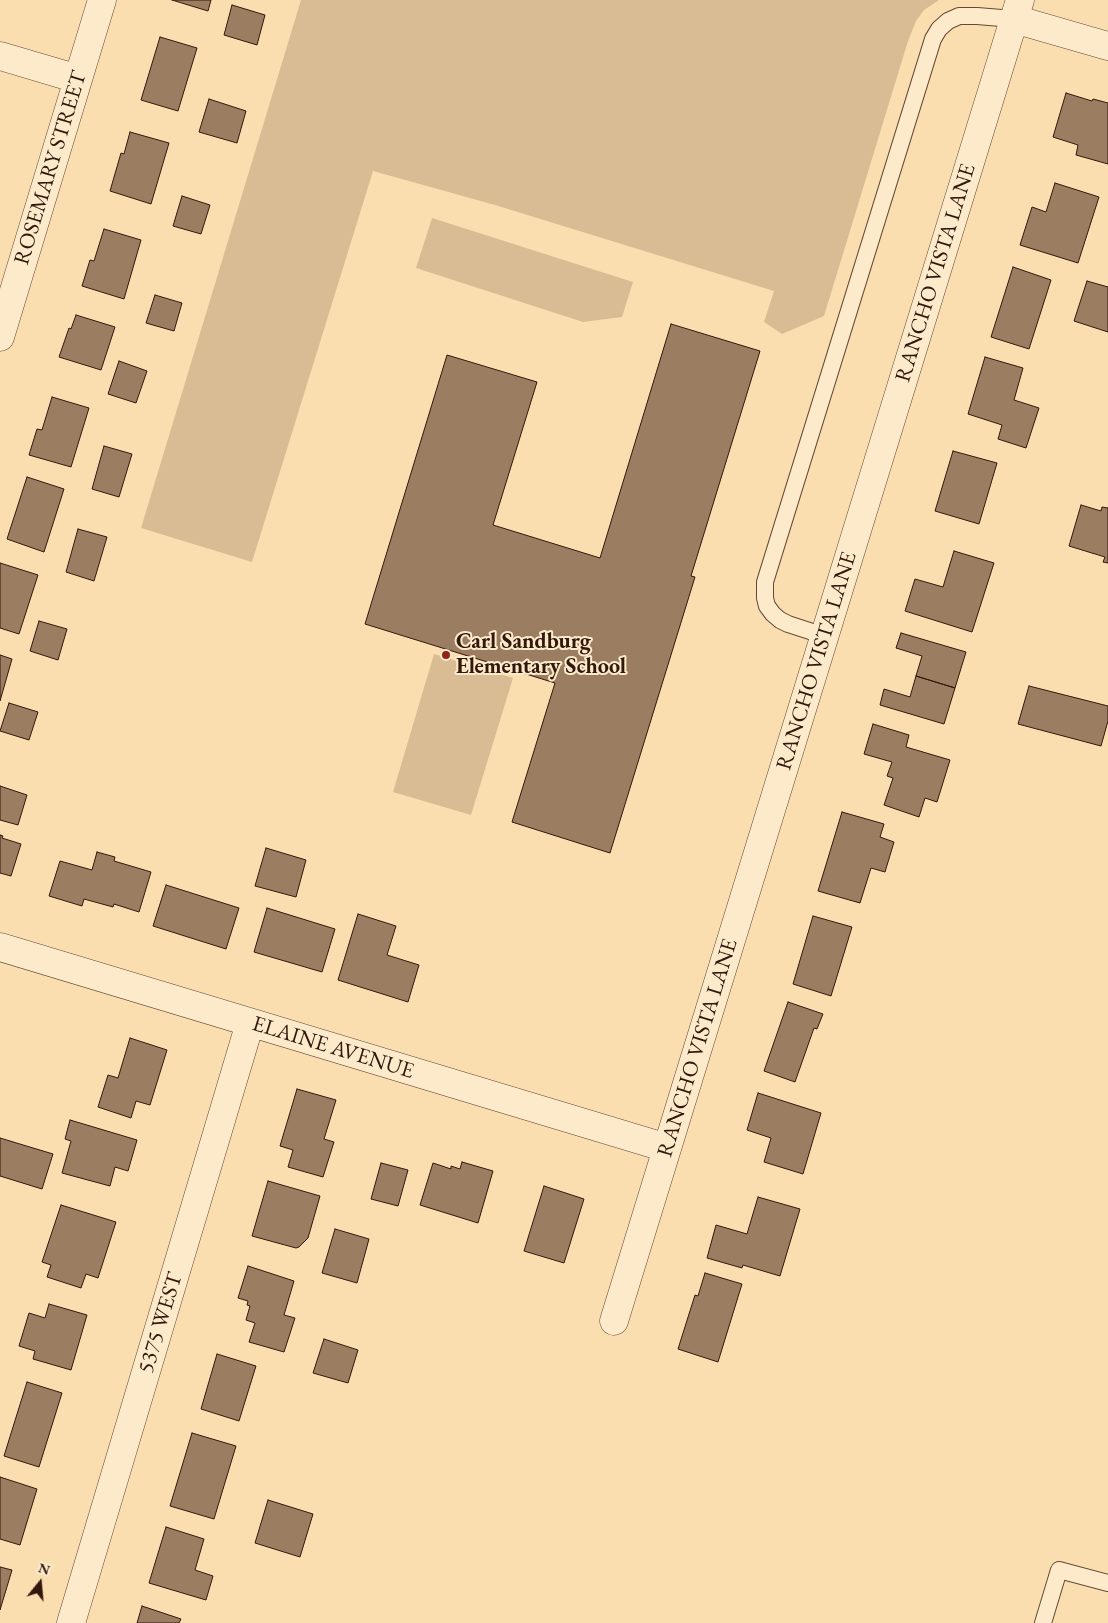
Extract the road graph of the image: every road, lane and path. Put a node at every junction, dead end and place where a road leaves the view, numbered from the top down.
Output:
1 (102, 0) edge
2 (1017, 9) edge
3 (1108, 46) edge
4 (0, 56) edge
5 (78, 79) junction
6 (0, 337) edge
7 (824, 636) junction
8 (0, 947) edge
9 (250, 1022) junction
10 (667, 1148) junction
11 (614, 1321) dead end
12 (1108, 1583) edge
13 (71, 1623) edge
14 (1043, 1623) edge

1 - 5 street, ROSEMARY STREET
2 - 3 street
2 - 7 street, RANCHO VISTA LANE
2 - 7 lane
4 - 5 street
5 - 6 street, ROSEMARY STREET
7 - 10 street, RANCHO VISTA LANE
8 - 9 street, ELAINE AVENUE
9 - 10 street, ELAINE AVENUE
9 - 13 street, 5375 WEST
10 - 11 street, RANCHO VISTA LANE
12 - 14 lane

